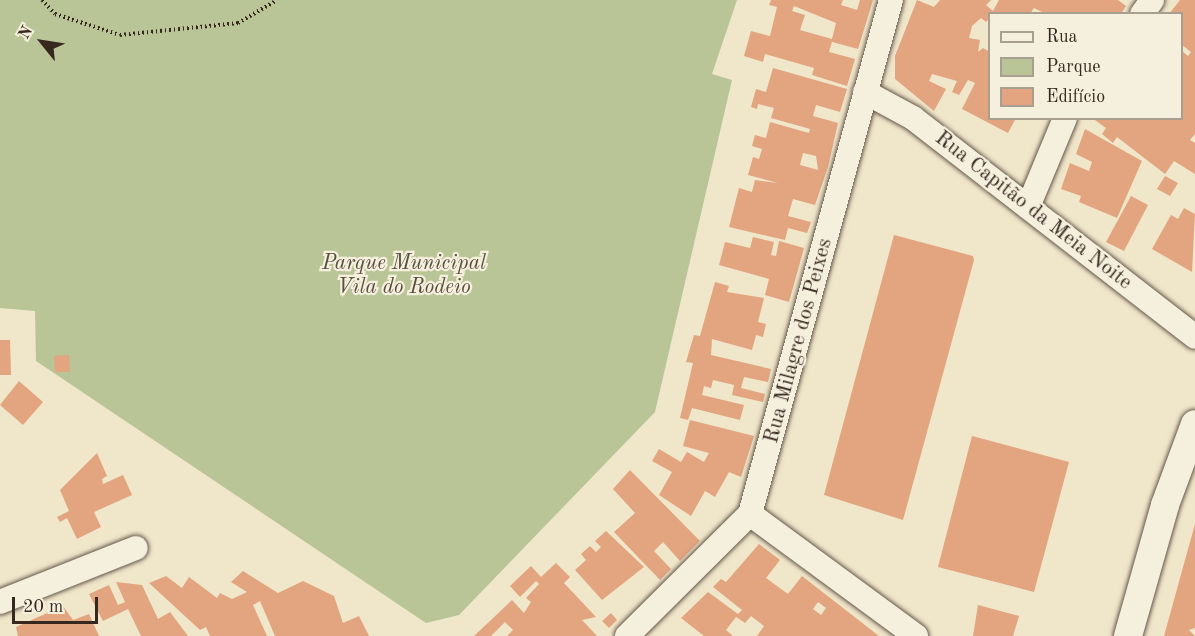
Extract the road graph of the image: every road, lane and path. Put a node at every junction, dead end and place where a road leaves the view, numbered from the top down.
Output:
1 (42, 0) edge
2 (277, 0) edge
3 (891, 0) edge
4 (865, 92) junction
5 (1064, 120) edge
6 (1028, 207) junction
7 (1195, 337) edge
8 (1195, 423) edge
9 (750, 514) junction
10 (136, 548) dead end
11 (0, 602) edge
12 (627, 636) edge
13 (916, 636) edge
14 (1128, 636) edge

1 - 2 path
3 - 4 street, Rua Milagre dos Peixes
4 - 6 street, Rua Capitão da Meia Noite
4 - 9 street, Rua Milagre dos Peixes
5 - 6 street
6 - 7 street, Rua Capitão da Meia Noite
8 - 14 street
9 - 12 street, Rua Milagre dos Peixes
9 - 13 street
10 - 11 street

